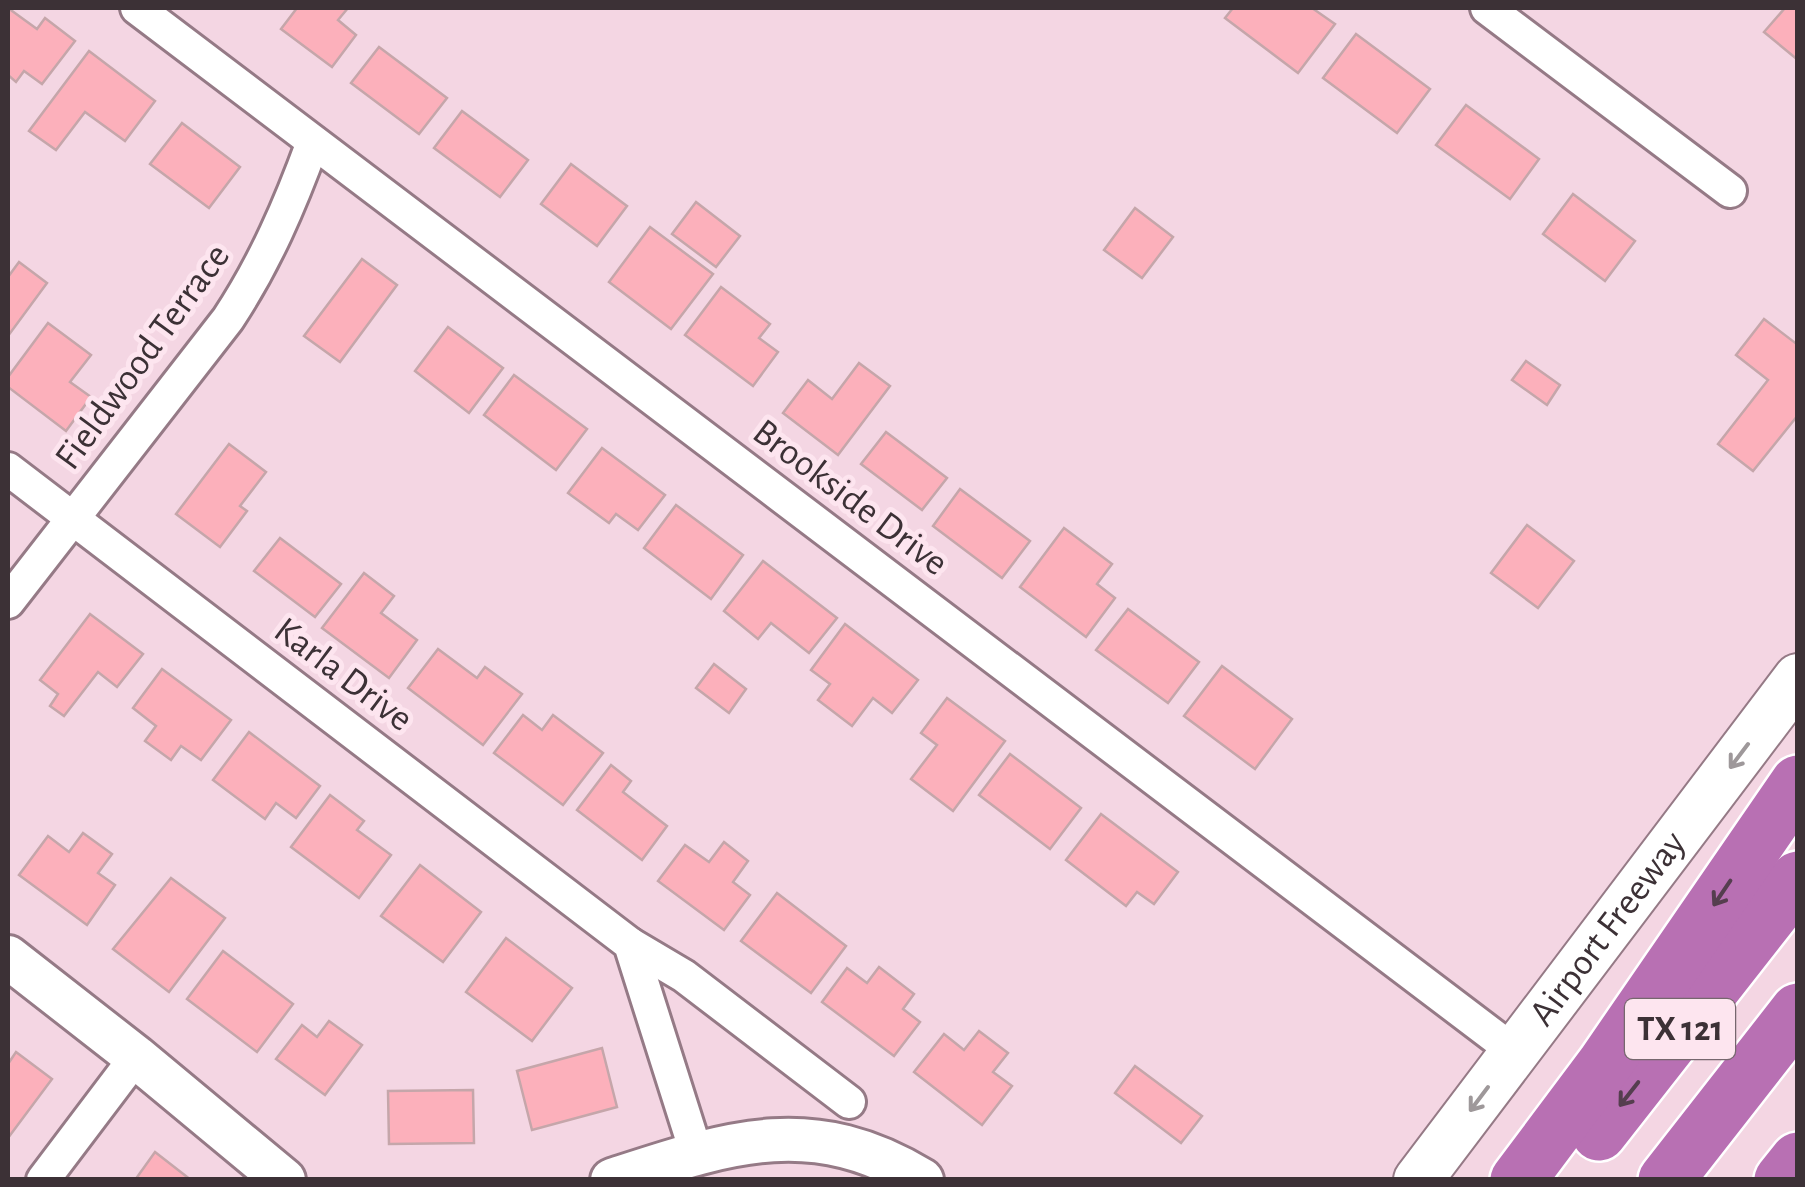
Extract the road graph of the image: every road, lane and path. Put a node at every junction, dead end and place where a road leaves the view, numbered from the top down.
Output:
1 (137, 8) edge
2 (1487, 8) edge
3 (314, 142) junction
4 (1730, 190) dead end
5 (8, 469) edge
6 (73, 519) junction
7 (8, 602) edge
8 (1798, 678) edge
9 (1798, 783) edge
10 (1798, 879) edge
11 (630, 944) junction
12 (8, 957) edge
13 (1798, 1011) edge
14 (1515, 1052) junction
15 (136, 1057) junction
16 (849, 1102) dead end
17 (696, 1152) junction
18 (1798, 1160) edge
19 (43, 1180) edge
20 (284, 1180) edge
21 (612, 1180) edge
22 (922, 1180) edge
23 (1418, 1180) edge
24 (1518, 1180) edge
25 (1562, 1180) edge
26 (1666, 1180) edge
27 (1782, 1180) edge

1 - 3 street, Brookside Drive
2 - 4 street
3 - 6 street, Fieldwood Terrace
3 - 14 street, Brookside Drive
5 - 6 street, Karla Drive
6 - 7 street, Fieldwood Terrace
6 - 11 street, Karla Drive
8 -> 14 main road, Airport Freeway
9 -> 24 highway
10 -> 25 highway, TX 121
11 - 16 street, Karla Drive
11 - 17 street
12 - 15 street
13 - 26 highway
14 -> 23 main road, Airport Freeway
15 - 19 street
15 - 20 street
17 - 21 street
17 - 22 street
18 - 27 highway

